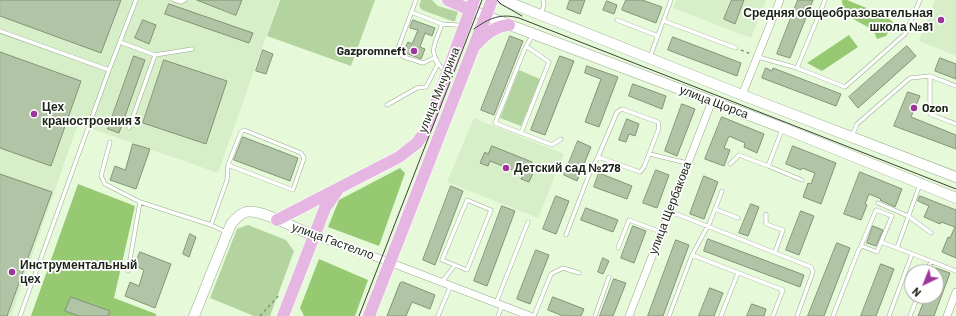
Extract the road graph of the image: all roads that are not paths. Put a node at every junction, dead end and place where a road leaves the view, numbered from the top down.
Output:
1 (136, 0) edge
2 (174, 0) edge
3 (185, 0) edge
4 (416, 0) edge
5 (448, 0) edge
6 (492, 0) edge
7 (503, 0) edge
8 (543, 0) edge
9 (671, 0) edge
10 (780, 0) edge
11 (825, 0) edge
12 (920, 0) edge
13 (472, 5) edge
14 (411, 12) junction
15 (541, 15) junction
16 (485, 16) junction
17 (617, 20) dead end
18 (664, 21) junction
19 (442, 24) junction
20 (509, 25) junction
21 (464, 27) junction
22 (0, 31) edge
23 (533, 33) junction
24 (658, 36) junction
25 (120, 42) junction
26 (526, 46) junction
27 (736, 48) road end
28 (192, 49) dead end
29 (472, 51) junction
30 (155, 55) junction
31 (758, 57) junction
32 (434, 58) junction
33 (650, 58) junction
34 (438, 64) junction
35 (797, 68) junction
36 (109, 70) junction
37 (446, 74) junction
38 (930, 76) junction
39 (956, 86) edge
40 (742, 95) junction
41 (712, 101) junction
42 (387, 105) dead end
43 (956, 124) edge
44 (129, 128) dead end
45 (783, 128) junction
46 (521, 133) junction
47 (852, 137) junction
48 (561, 139) dead end
49 (110, 142) dead end
50 (650, 154) junction
51 (598, 157) junction
52 (687, 164) junction
53 (730, 164) dead end
54 (228, 165) junction
55 (768, 166) junction
56 (956, 177) edge
57 (802, 180) dead end
58 (921, 182) junction
59 (339, 188) junction
60 (722, 192) dead end
61 (956, 198) edge
62 (140, 202) junction
63 (878, 203) dead end
64 (715, 209) junction
65 (669, 211) junction
66 (766, 214) dead end
67 (908, 216) junction
68 (738, 218) dead end
69 (278, 220) junction
70 (528, 222) dead end
71 (211, 225) junction
72 (707, 226) junction
73 (227, 232) junction
74 (661, 232) junction
75 (932, 233) dead end
76 (566, 235) dead end
77 (314, 236) junction
78 (881, 242) junction
79 (862, 246) junction
80 (618, 248) dead end
81 (897, 248) junction
82 (775, 252) junction
83 (912, 254) junction
84 (692, 255) junction
85 (931, 261) junction
86 (390, 262) junction
87 (930, 264) edge
88 (454, 265) junction
89 (128, 271) dead end
90 (956, 271) edge
91 (579, 273) dead end
92 (738, 273) junction
93 (609, 277) dead end
94 (442, 282) junction
95 (451, 285) junction
96 (956, 292) edge
97 (499, 304) junction
98 (915, 304) edge
99 (20, 316) edge
100 (194, 316) edge
101 (283, 316) edge
102 (369, 316) edge
103 (438, 316) edge
104 (498, 316) edge
105 (530, 316) edge
106 (534, 316) edge
107 (595, 316) edge
108 (629, 316) edge
109 (669, 316) edge
110 (721, 316) edge
111 (774, 316) edge
112 (797, 316) edge
113 (833, 316) edge
114 (889, 316) edge
115 (910, 316) edge
116 (947, 316) edge

1 - 25 lane
2 - 3 lane
4 - 14 lane
5 - 13 main road
6 - 16 main road, улица Мичурина
7 - 15 main road, улица Щорса
8 - 15 lane
9 - 18 lane
10 - 31 street
11 - 35 lane
12 - 35 lane
13 - 16 main road, улица Щорса
13 - 21 main road, улица Мичурина
14 - 19 lane
14 - 32 lane
15 - 33 main road, улица Щорса
16 - 20 main road, улица Щорса
16 - 29 main road, улица Мичурина
17 - 24 lane
18 - 24 lane
18 - 27 lane
19 - 21 lane
19 - 32 lane
20 - 23 main road, улица Щорса
20 - 29 main road
21 - 37 main road, улица Мичурина
22 - 36 lane
23 - 26 lane
23 - 41 main road, улица Щорса
24 - 33 lane
25 - 30 lane
25 - 36 lane
26 - 46 lane
26 - 46 lane
28 - 30 lane
29 - 86 main road, улица Мичурина
30 - 44 lane
31 - 35 lane
31 - 40 street
32 - 34 lane
33 - 40 main road, улица Щорса
34 - 37 lane
34 - 42 lane
36 - 99 lane
37 - 59 main road, улица Мичурина
38 - 39 lane
38 - 43 lane
38 - 47 lane
40 - 47 main road, улица Щорса
41 - 45 main road, улица Щорса
41 - 52 street, улица Щербакова
45 - 55 lane
45 - 58 main road, улица Щорса
46 - 48 lane
47 - 56 main road, улица Щорса
49 - 62 lane
50 - 51 lane
50 - 51 lane
50 - 52 lane
51 - 76 lane
52 - 65 street, улица Щербакова
53 - 55 lane
54 - 54 lane
54 - 71 lane
55 - 57 lane
58 - 61 main road, улица Щорса
58 - 67 lane
59 - 69 main road
59 - 77 main road, улица Мичурина
60 - 64 lane
62 - 71 lane
62 - 89 lane
63 - 67 lane
64 - 68 lane
64 - 72 lane
65 - 72 lane
65 - 74 street, улица Щербакова
66 - 82 lane
67 - 75 lane
67 - 81 lane
69 - 73 main road, улица Гастелло
69 - 77 main road, улица Гастелло
70 - 97 lane
71 - 73 lane
72 - 82 lane
72 - 84 lane
73 - 100 main road, улица Гастелло
74 - 80 lane
74 - 108 street, улица Щербакова
77 - 86 street, улица Гастелло
77 - 101 main road, улица Мичурина
78 - 79 lane
78 - 79 lane
78 - 81 lane
79 - 113 lane
81 - 83 lane
82 - 112 lane
83 - 85 lane
83 - 114 lane
84 - 92 lane
84 - 109 lane
85 - 87 lane
85 - 90 lane
86 - 94 street, улица Гастелло
86 - 102 main road, улица Мичурина
88 - 88 lane
88 - 94 lane
91 - 106 lane
92 - 110 lane
92 - 111 lane
93 - 107 lane
94 - 95 street, улица Гастелло
95 - 97 street, улица Гастелло
95 - 103 lane
96 - 116 street
97 - 104 lane
97 - 105 street, улица Гастелло
98 - 115 lane

